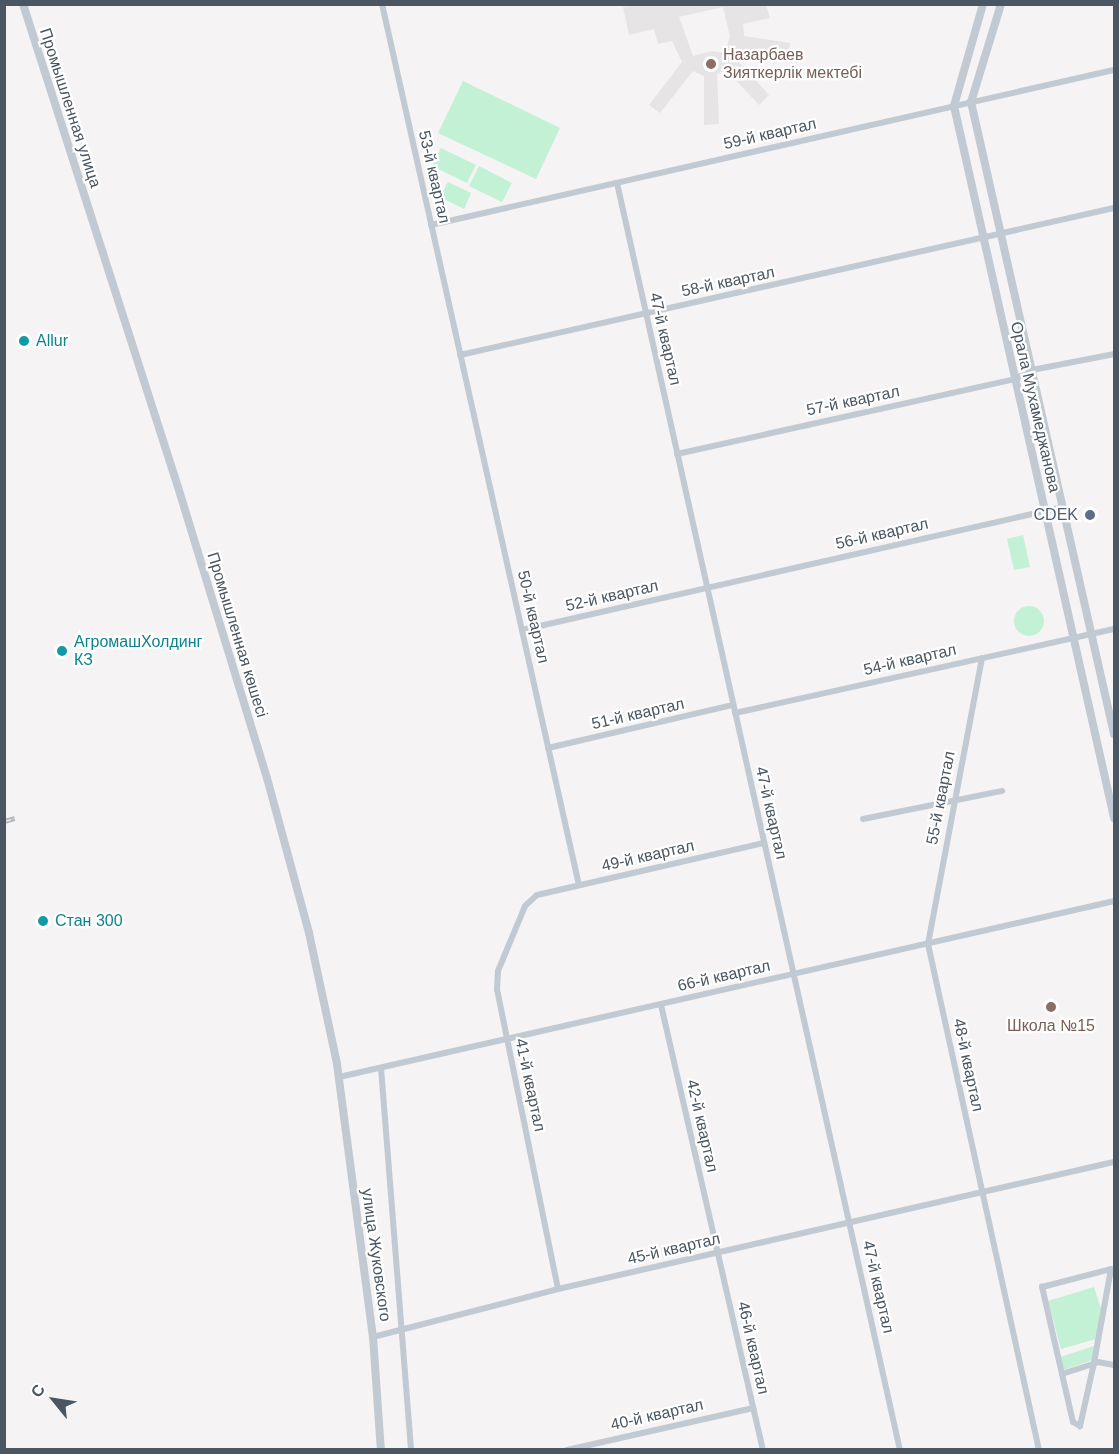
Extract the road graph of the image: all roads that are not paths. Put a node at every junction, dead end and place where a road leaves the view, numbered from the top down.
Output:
1 (23, 4) edge
2 (382, 4) edge
3 (983, 4) edge
4 (1001, 4) edge
5 (1114, 70) edge
6 (972, 102) junction
7 (954, 106) junction
8 (616, 183) junction
9 (1114, 208) edge
10 (91, 219) joint
11 (431, 225) junction
12 (1001, 234) junction
13 (984, 239) junction
14 (646, 314) junction
15 (1114, 354) edge
16 (460, 355) junction
17 (1032, 370) junction
18 (1015, 379) junction
19 (677, 454) junction
20 (1063, 507) junction
21 (1045, 511) junction
22 (707, 588) junction
23 (1114, 629) edge
24 (522, 630) junction
25 (1092, 634) junction
26 (1074, 638) junction
27 (982, 658) junction
28 (734, 705) junction
29 (735, 713) junction
30 (1114, 735) edge
31 (548, 748) junction
32 (1002, 791) dead end
33 (955, 800) junction
34 (1114, 818) edge
35 (863, 819) dead end
36 (764, 843) junction
37 (579, 885) junction
38 (537, 895) joint
39 (1114, 901) edge
40 (928, 944) junction
41 (794, 974) junction
42 (661, 1005) junction
43 (507, 1040) junction
44 (337, 1064) joint
45 (381, 1068) junction
46 (339, 1077) junction
47 (1114, 1162) edge
48 (982, 1192) junction
49 (849, 1223) junction
50 (717, 1253) junction
51 (558, 1289) junction
52 (404, 1329) junction
53 (373, 1337) junction
54 (1094, 1363) junction
55 (1114, 1365) edge
56 (1062, 1374) junction
57 (753, 1408) junction
58 (381, 1449) edge
59 (411, 1449) edge
60 (567, 1449) edge
61 (763, 1449) edge
62 (900, 1449) edge
63 (1039, 1449) edge

1 - 10 street, Промышленная улица
2 - 11 street, 53-й квартал
3 - 7 street, Орала Мухамеджанова
4 - 6 street, Орала Мухамеджанова
5 - 6 street, 59-й квартал
6 - 7 street, 59-й квартал
6 - 12 street, Орала Мухамеджанова
7 - 8 street, 59-й квартал
7 - 13 street, Орала Мухамеджанова
8 - 11 street, 59-й квартал
8 - 14 street, 47-й квартал
9 - 12 street, 58-й квартал
10 - 44 street, Промышленная көшесі
11 - 16 street, 53-й квартал
12 - 13 street, 58-й квартал
12 - 17 street, Орала Мухамеджанова
13 - 14 street, 58-й квартал
13 - 18 street, Орала Мухамеджанова
14 - 16 street, 58-й квартал
14 - 19 street, 47-й квартал
15 - 17 street, 57-й квартал
16 - 24 street, 50-й квартал
17 - 18 street, 57-й квартал
17 - 20 street, Орала Мухамеджанова
18 - 19 street, 57-й квартал
18 - 21 street, Орала Мухамеджанова
19 - 22 street, 47-й квартал
20 - 21 street, 56-й квартал
20 - 25 street, Орала Мухамеджанова
21 - 22 street, 56-й квартал
21 - 26 street, Орала Мухамеджанова
22 - 24 street, 52-й квартал
22 - 28 street, 47-й квартал
23 - 25 street, 54-й квартал
24 - 31 street, 50-й квартал
25 - 26 street, 54-й квартал
25 - 30 street, Орала Мухамеджанова
26 - 27 street, 54-й квартал
26 - 34 street, Орала Мухамеджанова
27 - 29 street, 54-й квартал
27 - 33 street, 55-й квартал
28 - 29 street, 47-й квартал
28 - 31 street, 51-й квартал
29 - 36 street, 47-й квартал
31 - 37 street, 50-й квартал
32 - 33 street
33 - 35 street
33 - 40 street, 55-й квартал
36 - 37 street, 49-й квартал
36 - 41 street, 47-й квартал
37 - 38 street, 49-й квартал
38 - 43 street, 41-й квартал
39 - 40 street, 66-й квартал
40 - 41 street, 66-й квартал
40 - 48 street, 48-й квартал
41 - 42 street, 66-й квартал
41 - 49 street, 47-й квартал
42 - 43 street, 66-й квартал
42 - 50 street, 42-й квартал
43 - 45 street, 66-й квартал
43 - 51 street, 41-й квартал
44 - 46 street, улица Жуковского
45 - 46 street, 66-й квартал
45 - 52 street
46 - 53 street, улица Жуковского
47 - 48 street, 45-й квартал
48 - 49 street, 45-й квартал
48 - 63 street
49 - 50 street, 45-й квартал
49 - 62 street, 47-й квартал
50 - 51 street, 45-й квартал
50 - 57 street, 46-й квартал
51 - 52 street, 45-й квартал
52 - 53 street, 45-й квартал
52 - 59 street
53 - 58 street, улица Жуковского
54 - 55 street
54 - 56 street
54 - 56 street
54 - 56 street
57 - 60 street, 40-й квартал
57 - 61 street, 46-й квартал

